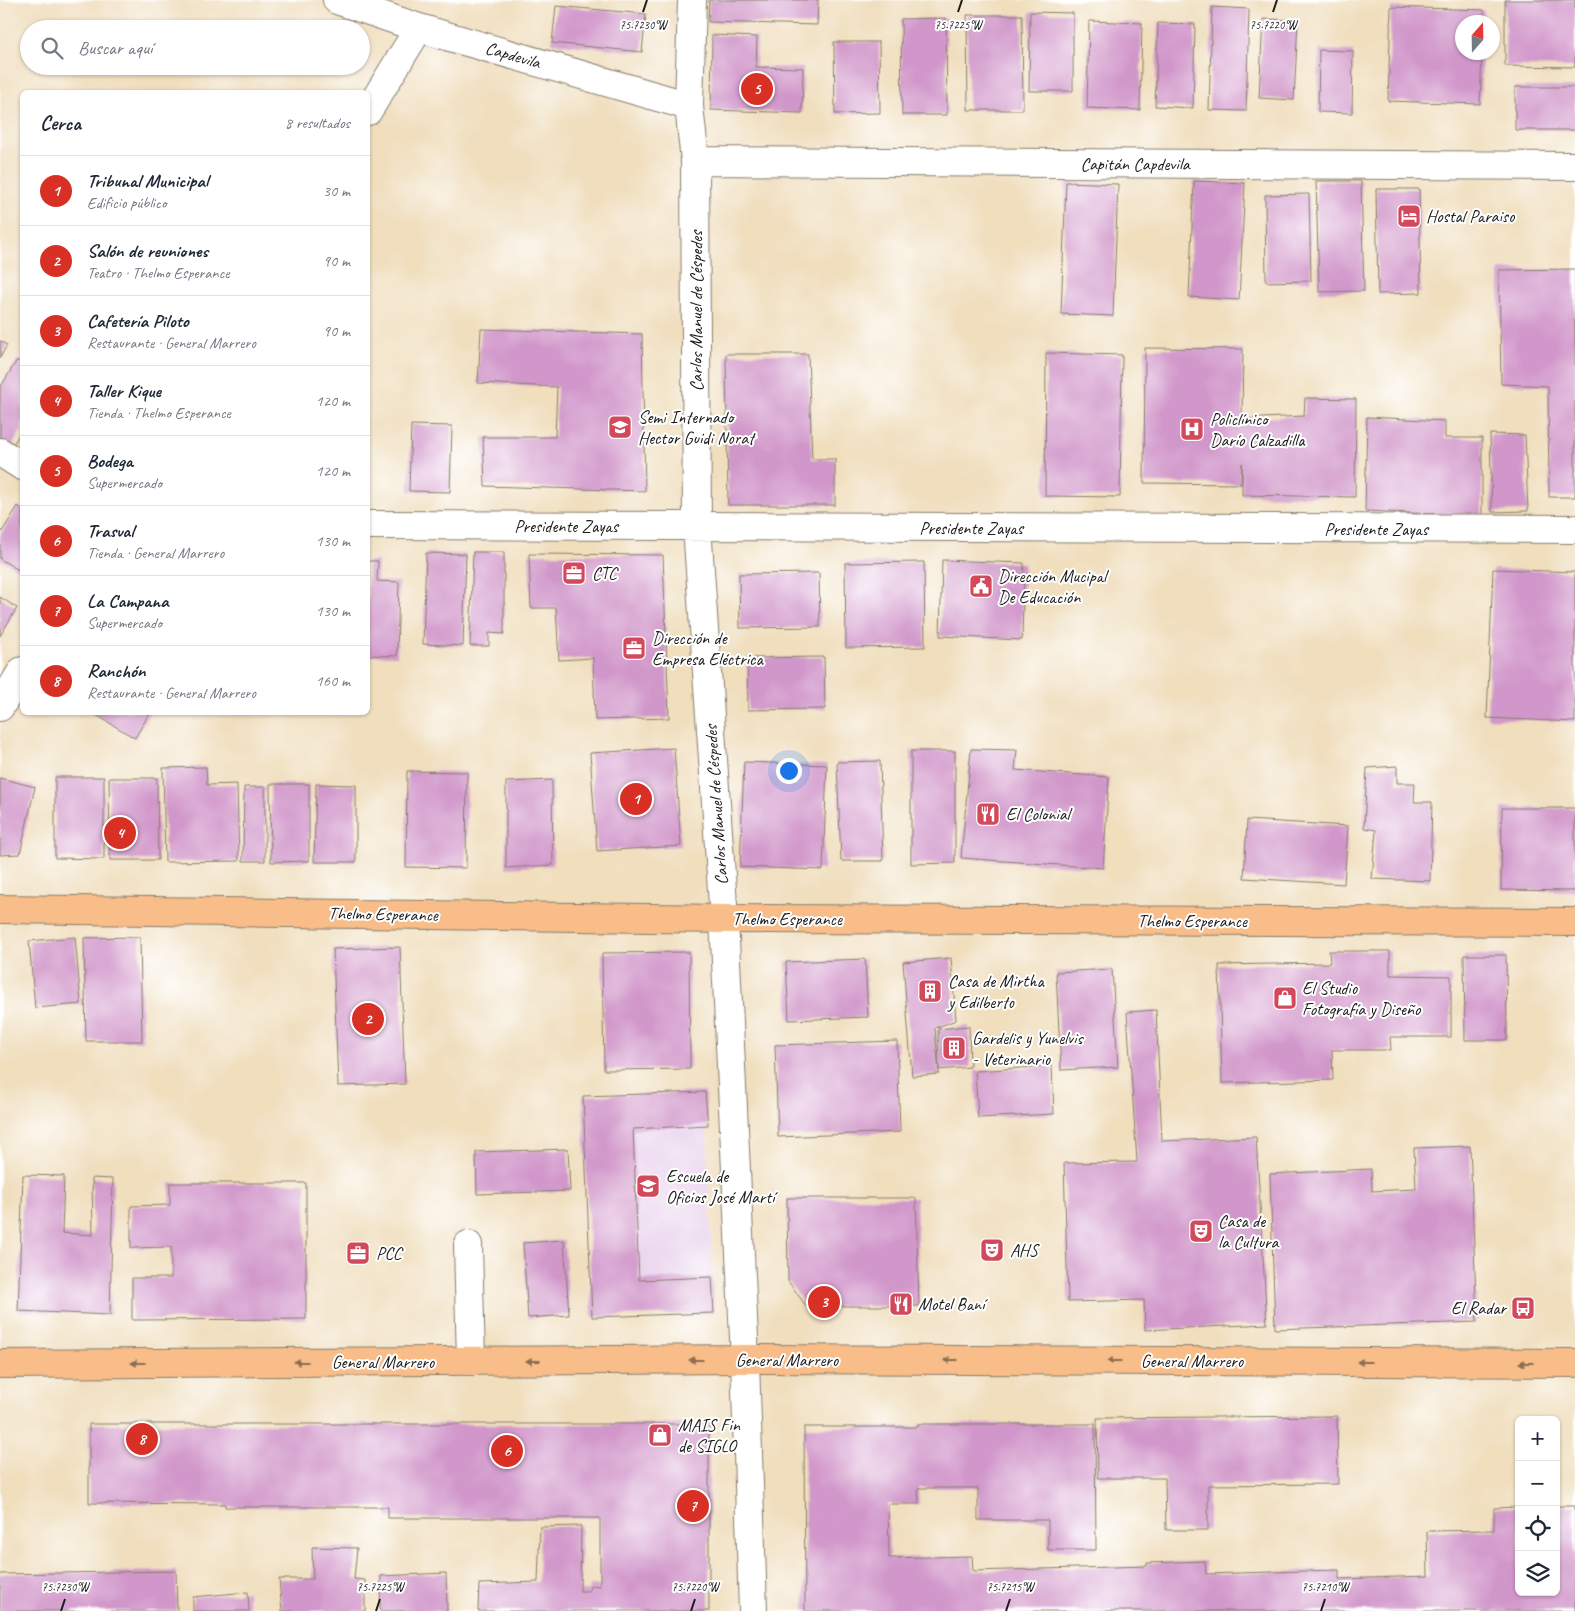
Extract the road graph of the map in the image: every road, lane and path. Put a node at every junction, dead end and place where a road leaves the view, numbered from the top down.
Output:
1 (338, 0) edge
2 (692, 0) edge
3 (419, 28) junction
4 (689, 106) junction
5 (370, 108) edge
6 (695, 161) junction
7 (1575, 166) edge
8 (0, 452) edge
9 (20, 465) edge
10 (370, 525) edge
11 (697, 527) junction
12 (1575, 529) edge
13 (20, 674) edge
14 (0, 706) edge
15 (0, 909) edge
16 (724, 919) junction
17 (1575, 922) edge
18 (468, 1245) dead end
19 (744, 1360) junction
20 (471, 1361) junction
21 (1575, 1363) edge
22 (0, 1364) edge
23 (753, 1611) edge

1 - 3 street, Capdevila
2 - 4 street, Carlos Manuel de Céspedes
3 - 4 street, Capdevila
3 - 5 street
4 - 6 street, Carlos Manuel de Céspedes
6 - 7 street, Capitán Capdevila
6 - 11 street, Carlos Manuel de Céspedes
8 - 9 street
10 - 11 street, Presidente Zayas
11 - 12 street, Presidente Zayas
11 - 16 street, Carlos Manuel de Céspedes
13 - 14 street
15 - 16 main road, Thelmo Esperance
16 - 17 main road, Thelmo Esperance
16 - 19 street, Carlos Manuel de Céspedes
18 - 20 street
19 -> 20 main road, General Marrero
21 -> 19 main road, General Marrero
19 - 23 street, Carlos Manuel de Céspedes
20 -> 22 main road, General Marrero

